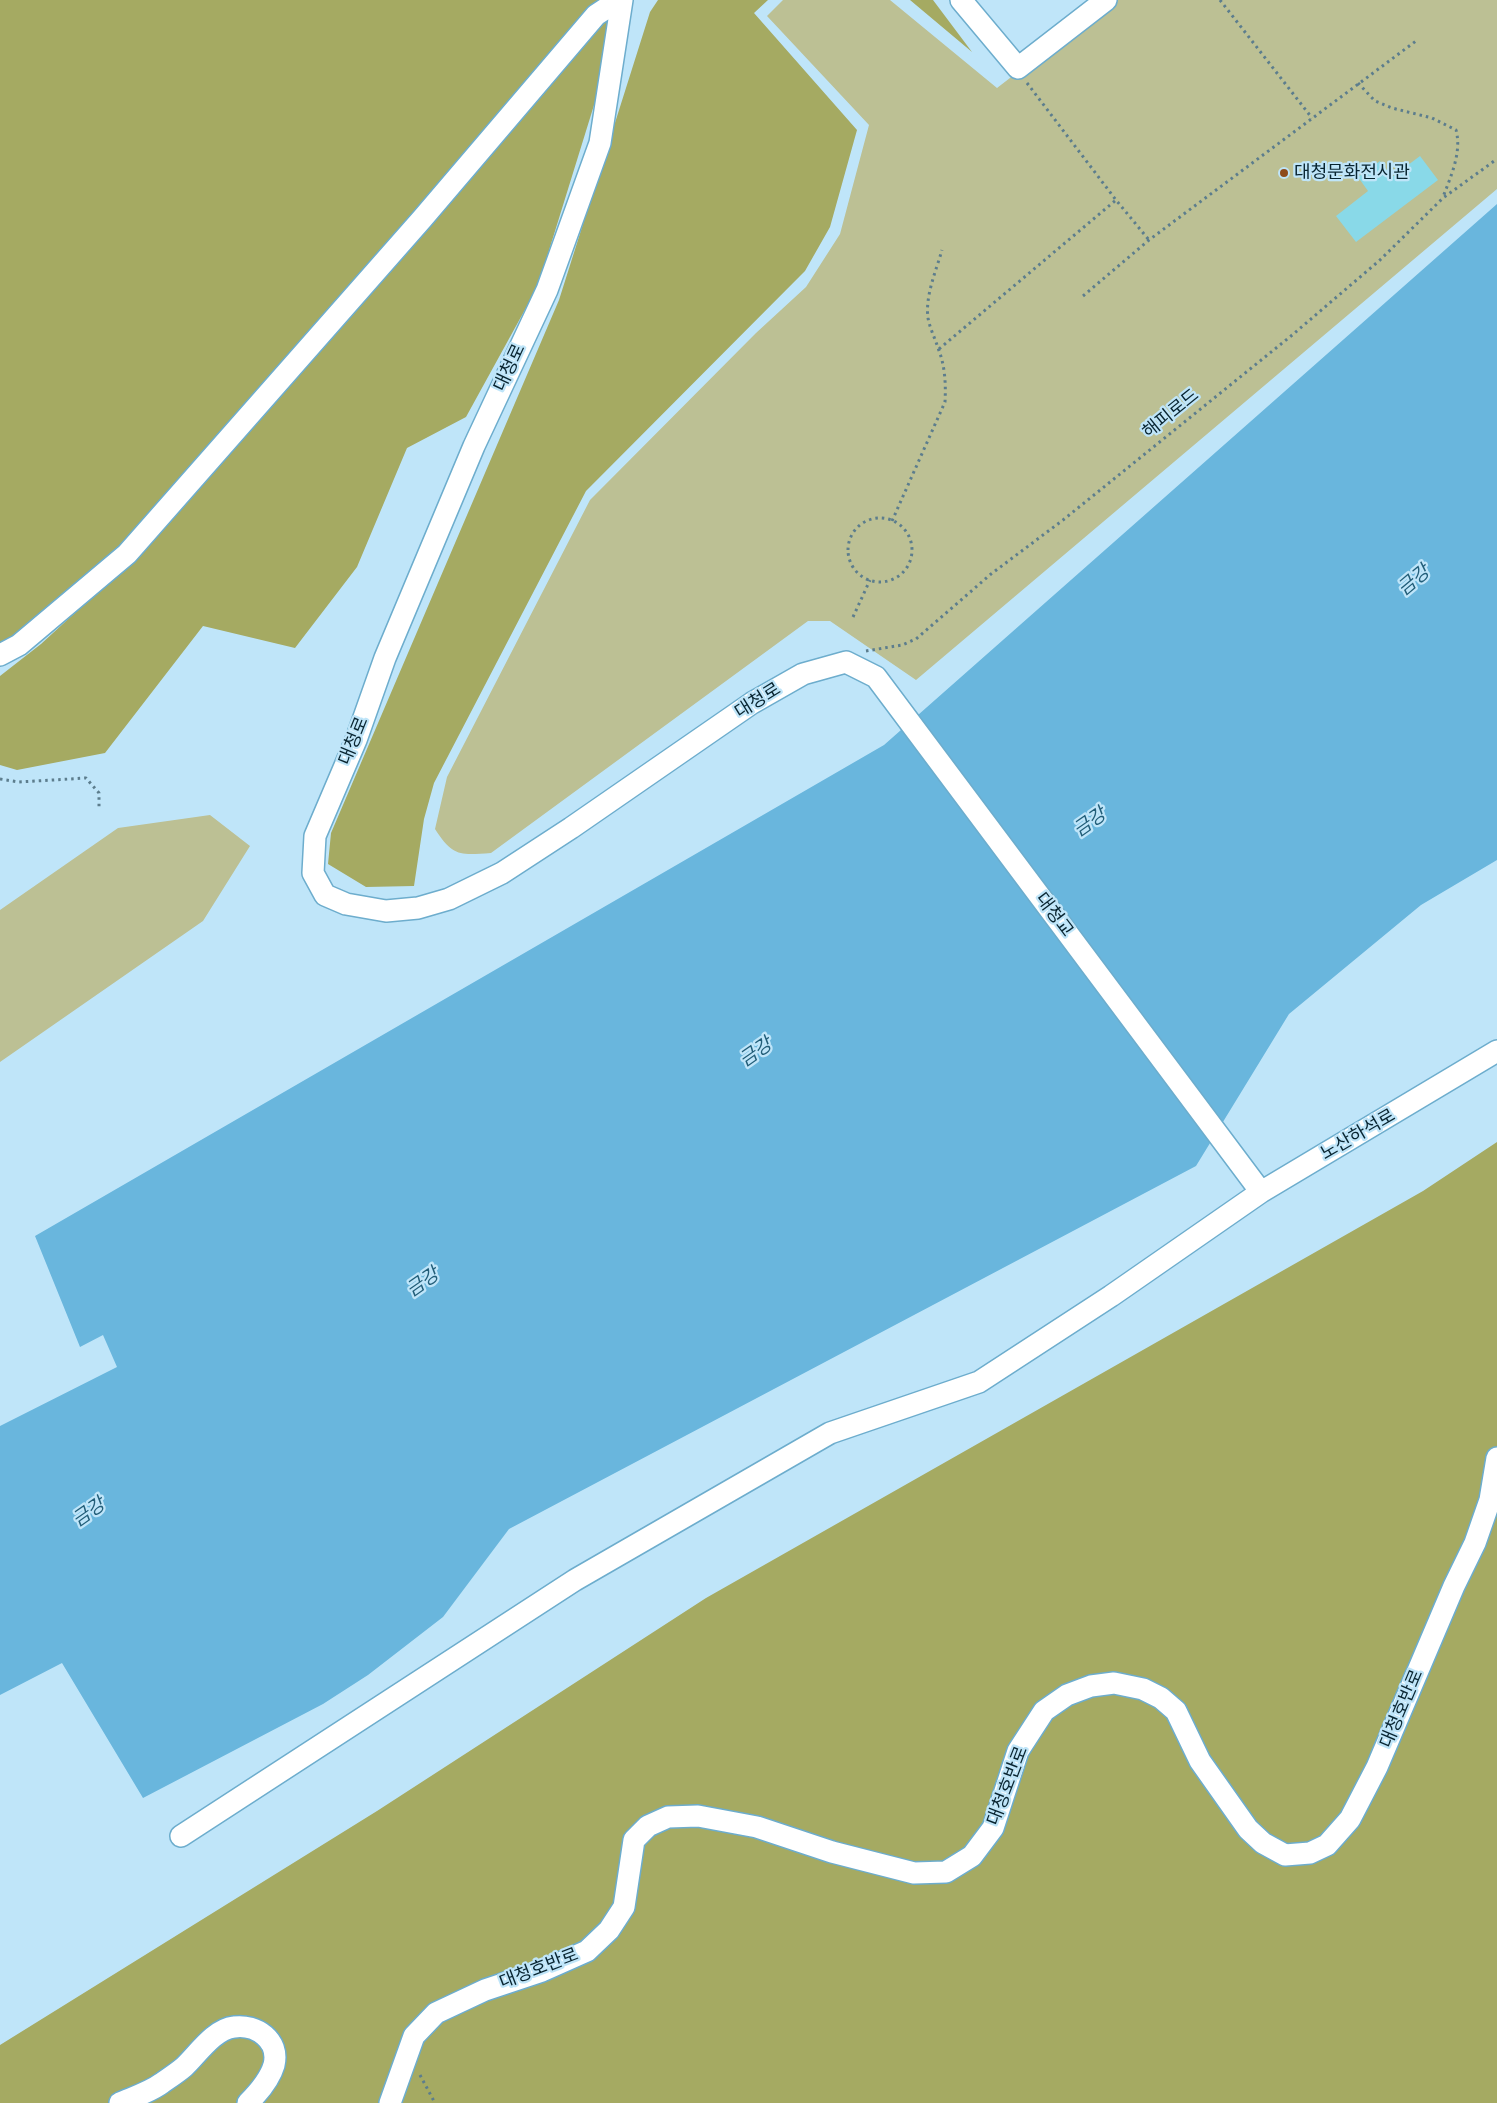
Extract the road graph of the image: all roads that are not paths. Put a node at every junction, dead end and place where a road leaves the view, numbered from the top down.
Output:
1 (621, 0) edge
2 (961, 0) edge
3 (1106, 0) edge
4 (0, 655) edge
5 (876, 677) joint
6 (1497, 1051) edge
7 (1261, 1192) junction
8 (1497, 1458) edge
9 (181, 1836) dead end
10 (120, 2103) edge
11 (248, 2103) edge
12 (390, 2103) edge

1 - 4 street, 대청로
1 - 5 street, 대청로
2 - 3 street
5 - 7 street, 대청교
6 - 7 street, 노산하석로
7 - 9 street, 노산하석로
8 - 12 street, 대청호반로
10 - 11 street

